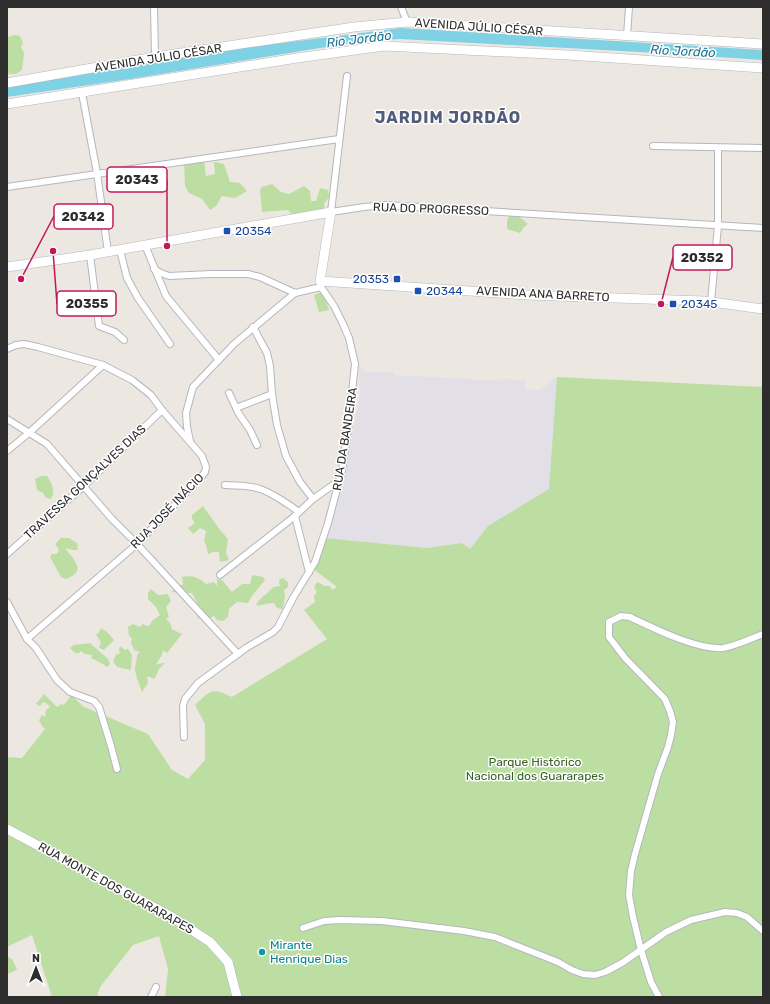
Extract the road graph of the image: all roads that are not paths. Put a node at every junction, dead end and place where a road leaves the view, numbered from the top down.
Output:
1 (154, 7) edge
2 (401, 7) edge
3 (629, 7) edge
4 (406, 22) junction
5 (627, 36) junction
6 (763, 44) edge
7 (155, 57) junction
8 (763, 68) edge
9 (347, 76) dead end
10 (7, 83) edge
11 (82, 93) junction
12 (7, 104) edge
13 (339, 139) junction
14 (653, 146) dead end
15 (718, 148) junction
16 (763, 148) edge
17 (97, 173) junction
18 (7, 187) edge
19 (331, 212) junction
20 (718, 226) junction
21 (763, 228) edge
22 (145, 245) junction
23 (120, 250) junction
24 (108, 252) junction
25 (90, 255) junction
26 (7, 267) edge
27 (154, 269) junction
28 (321, 284) junction
29 (295, 293) junction
30 (711, 302) junction
31 (763, 309) edge
32 (253, 327) junction
33 (124, 340) dead end
34 (170, 344) dead end
35 (7, 350) edge
36 (219, 360) junction
37 (103, 365) junction
38 (229, 393) dead end
39 (272, 394) junction
40 (236, 408) junction
41 (162, 410) junction
42 (7, 419) edge
43 (30, 432) junction
44 (190, 443) junction
45 (257, 445) dead end
46 (7, 451) edge
47 (340, 480) junction
48 (225, 485) dead end
49 (84, 486) junction
50 (313, 499) junction
51 (296, 514) junction
52 (138, 544) junction
53 (7, 554) edge
54 (309, 572) junction
55 (220, 575) dead end
56 (7, 602) edge
57 (763, 634) edge
58 (27, 638) junction
59 (238, 654) junction
60 (184, 737) dead end
61 (117, 769) dead end
62 (7, 829) edge
63 (304, 928) dead end
64 (763, 931) edge
65 (641, 950) junction
66 (156, 987) dead end
67 (151, 997) edge
68 (238, 997) edge
69 (659, 997) edge

1 - 7 street
2 - 4 street
3 - 5 street
4 - 5 street, AVENIDA JÚLIO CÉSAR
4 - 7 street, AVENIDA JÚLIO CÉSAR
5 - 6 street, AVENIDA JÚLIO CÉSAR
7 - 10 street, AVENIDA JÚLIO CÉSAR
8 - 11 street, AVENIDA JÚLIO CÉSAR
9 - 13 street
11 - 12 street, AVENIDA JÚLIO CÉSAR
11 - 17 street
13 - 17 street
13 - 19 street
14 - 15 street
15 - 16 street
15 - 20 street
17 - 18 street
17 - 24 street
19 - 20 street, RUA DO PROGRESSO
19 - 22 street, RUA DO PROGRESSO
19 - 28 street
20 - 21 street, RUA DO PROGRESSO
20 - 30 street
22 - 23 street, RUA DO PROGRESSO
22 - 27 street
23 - 24 street, RUA DO PROGRESSO
23 - 34 street
24 - 25 street, RUA DO PROGRESSO
25 - 26 street, RUA DO PROGRESSO
25 - 33 street
27 - 29 street
27 - 36 street
28 - 29 street
28 - 30 street, AVENIDA ANA BARRETO
28 - 47 street, RUA DA BANDEIRA
29 - 32 street
30 - 31 street, AVENIDA ANA BARRETO
32 - 36 street
32 - 39 street
35 - 37 street
36 - 44 street
37 - 41 street
37 - 43 street
38 - 40 street
39 - 40 street
39 - 50 street
40 - 45 street
41 - 44 street
41 - 49 street, TRAVESSA GONÇALVES DIAS
42 - 43 street
43 - 46 street
43 - 49 street
44 - 52 street, RUA JOSÉ INÁCIO
47 - 50 street
47 - 54 street, RUA DA BANDEIRA
48 - 51 street
49 - 52 street
49 - 53 street, TRAVESSA GONÇALVES DIAS
50 - 51 street
51 - 54 street
51 - 55 street
52 - 58 street, RUA JOSÉ INÁCIO
52 - 59 street
54 - 59 street, RUA DA BANDEIRA
56 - 58 street
57 - 65 street
58 - 61 street
59 - 60 street, RUA DA BANDEIRA
62 - 68 street, RUA MONTE DOS GUARARAPES
63 - 65 street
64 - 65 street
65 - 69 street
66 - 67 street

